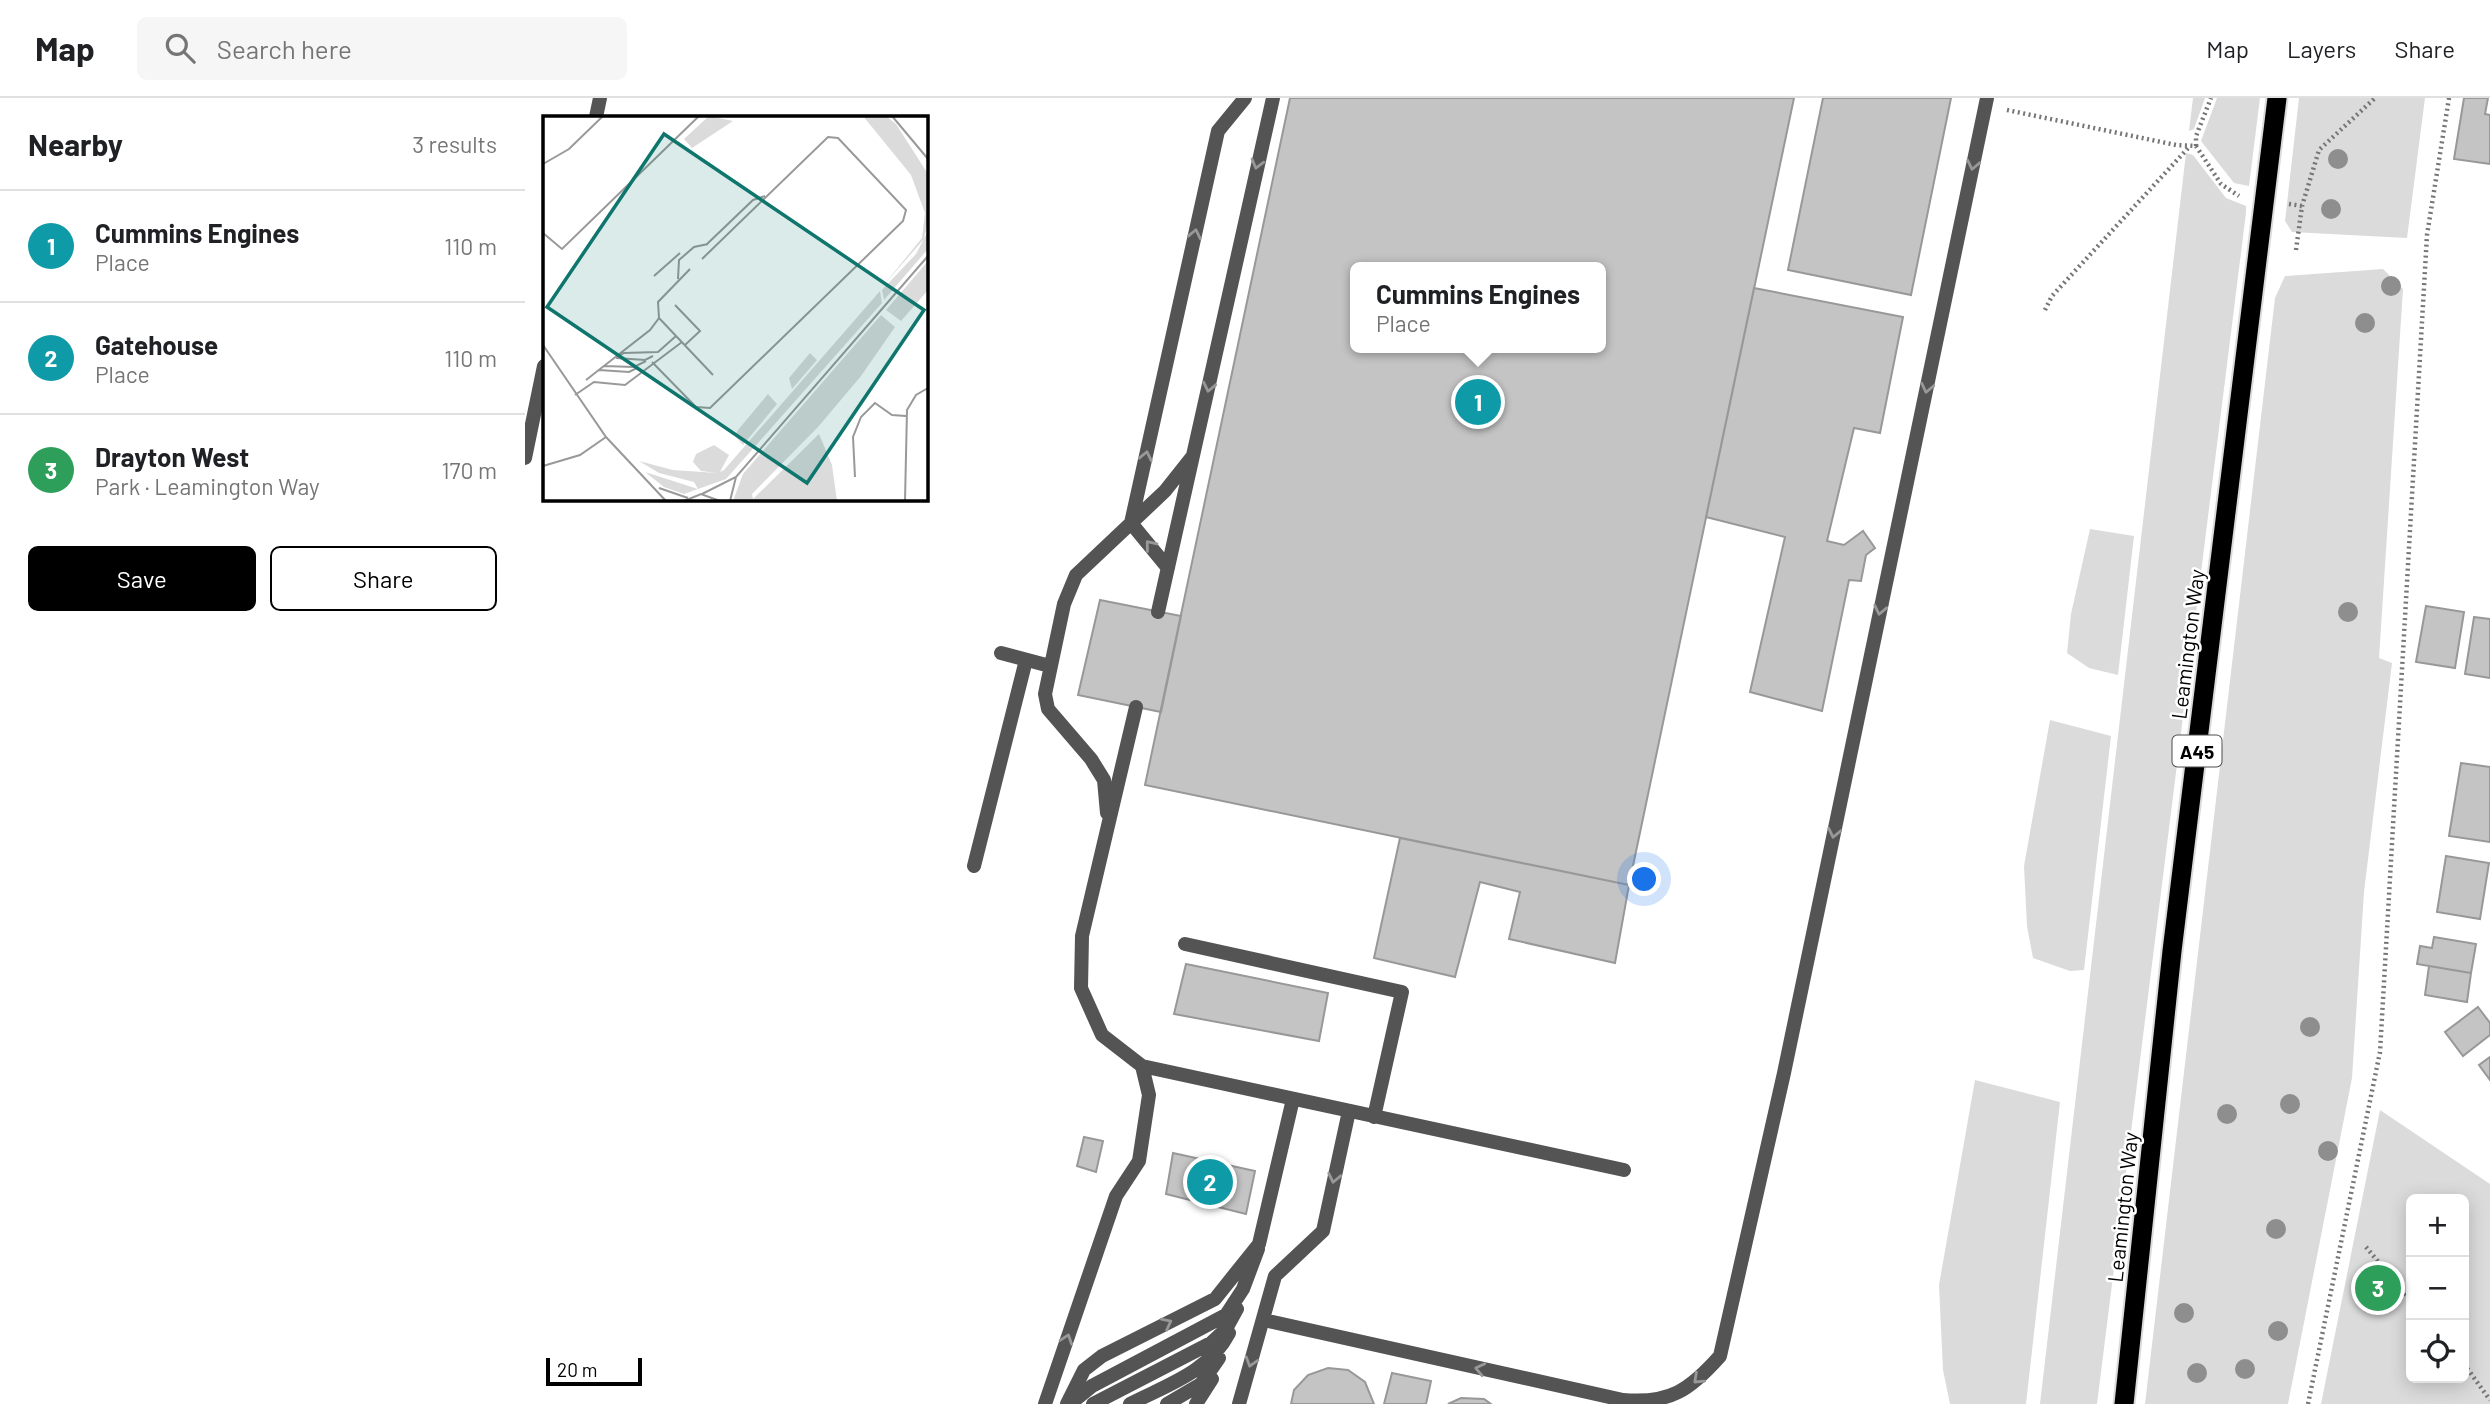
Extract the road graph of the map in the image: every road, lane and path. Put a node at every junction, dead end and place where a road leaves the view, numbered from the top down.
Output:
1 (600, 98) edge
2 (1245, 98) edge
3 (1273, 98) edge
4 (2211, 98) edge
5 (2277, 98) edge
6 (2375, 98) edge
7 (2449, 98) edge
8 (1987, 102) edge
9 (596, 116) edge
10 (2194, 145) junction
11 (2234, 195) dead end
12 (2296, 250) dead end
13 (2045, 310) dead end
14 (543, 371) edge
15 (1194, 455) junction
16 (525, 458) edge
17 (1131, 523) junction
18 (1168, 568) junction
19 (1158, 612) dead end
20 (1001, 653) dead end
21 (1026, 660) junction
22 (1049, 666) junction
23 (1136, 707) dead end
24 (1105, 838) junction
25 (974, 866) dead end
26 (1185, 944) dead end
27 (1142, 1066) junction
28 (1293, 1099) junction
29 (1349, 1111) junction
30 (1374, 1116) junction
31 (1624, 1170) dead end
32 (1259, 1244) junction
33 (2366, 1247) dead end
34 (1254, 1265) junction
35 (1245, 1293) junction
36 (2406, 1295) edge
37 (1237, 1314) junction
38 (1264, 1320) junction
39 (1229, 1337) junction
40 (1221, 1360) junction
41 (2469, 1371) edge
42 (2490, 1400) edge
43 (1045, 1404) edge
44 (1069, 1404) edge
45 (1093, 1404) edge
46 (1130, 1404) edge
47 (1167, 1404) edge
48 (1196, 1404) edge
49 (1204, 1404) edge
50 (1239, 1404) edge
51 (2123, 1404) edge
52 (2308, 1404) edge

1 - 9 street
17 -> 2 street
3 -> 15 street
4 - 10 path
5 - 51 highway, Leamington Way / A45
6 - 12 path
7 - 52 path
8 - 10 path
8 -> 38 street
10 - 11 path
10 - 13 path
14 - 16 street
15 - 17 street
15 - 18 street
18 -> 17 street
17 - 22 street
18 - 19 street
20 - 21 street
21 - 22 street
21 - 25 street
22 - 24 street
23 - 24 street
24 - 27 street
26 - 30 street
27 - 28 street
43 -> 27 street
28 - 29 street
28 - 32 street
29 - 30 street
29 -> 38 street
30 - 31 street
32 - 34 street
44 -> 32 street
33 - 36 path
34 - 35 street
34 - 44 street
35 - 37 street
35 - 45 street
37 - 39 street
37 - 46 street
38 -> 50 street
39 - 40 street
39 - 47 street
40 - 48 street
40 - 49 street
41 - 42 path

